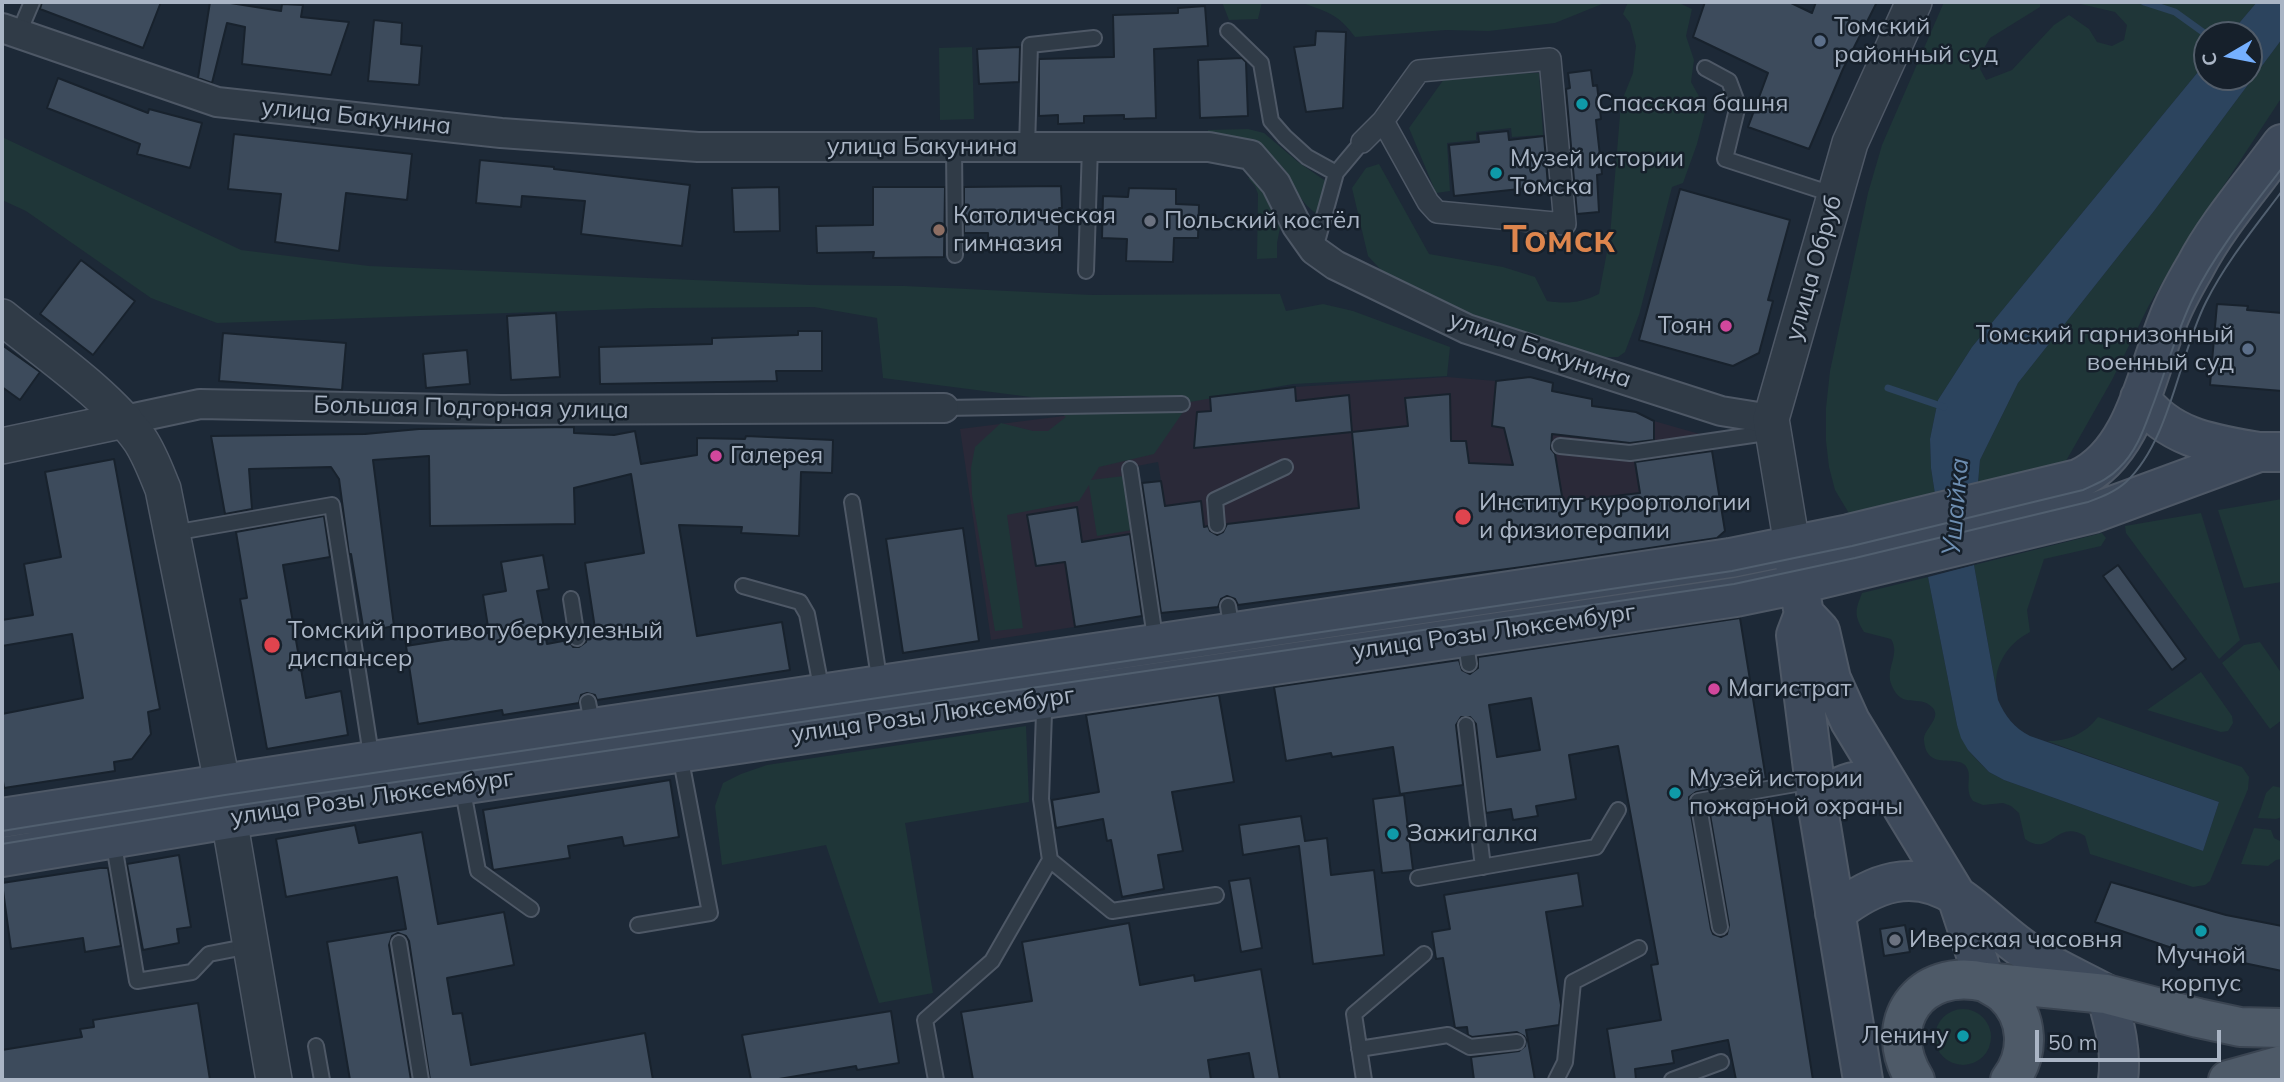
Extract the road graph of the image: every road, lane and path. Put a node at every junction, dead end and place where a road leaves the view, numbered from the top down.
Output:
1 (32, 2) edge
2 (1914, 2) edge
3 (10, 31) edge
4 (1228, 31) dead end
5 (1094, 38) dead end
6 (1705, 68) dead end
7 (1383, 121) junction
8 (1362, 142) joint
9 (2282, 144) edge
10 (954, 147) junction
11 (1027, 147) junction
12 (1090, 147) junction
13 (1336, 173) junction
14 (1835, 195) junction
15 (1314, 250) junction
16 (955, 255) dead end
17 (1086, 271) dead end
18 (2, 317) edge
19 (2140, 398) junction
20 (1182, 404) dead end
21 (944, 408) joint
22 (125, 420) junction
23 (1772, 426) junction
24 (2, 446) edge
25 (1560, 446) dead end
26 (2271, 452) edge
27 (1285, 467) dead end
28 (1130, 469) dead end
29 (2085, 496) junction
30 (852, 502) dead end
31 (1217, 525) dead end
32 (172, 533) junction
33 (1792, 545) junction
34 (1859, 550) junction
35 (743, 586) dead end
36 (571, 599) dead end
37 (1802, 599) junction
38 (1463, 627) junction
39 (577, 638) dead end
40 (1156, 644) junction
41 (1038, 680) junction
42 (881, 685) junction
43 (822, 694) junction
44 (1466, 725) dead end
45 (594, 737) junction
46 (680, 752) junction
47 (372, 761) junction
48 (1885, 781) junction
49 (462, 785) junction
50 (1816, 794) junction
51 (226, 801) junction
52 (1618, 810) dead end
53 (2, 818) edge
54 (113, 838) junction
55 (2, 856) edge
56 (1050, 860) junction
57 (1483, 867) junction
58 (1418, 878) dead end
59 (1216, 895) dead end
60 (1957, 897) junction
61 (531, 909) dead end
62 (1835, 913) junction
63 (638, 925) dead end
64 (1720, 927) dead end
65 (399, 943) dead end
66 (251, 946) junction
67 (1639, 948) dead end
68 (1424, 954) dead end
69 (1985, 982) junction
70 (1848, 991) junction
71 (2106, 994) junction
72 (2282, 1028) edge
73 (1517, 1042) dead end
74 (316, 1045) dead end
75 (1359, 1049) junction
76 (1721, 1062) dead end
77 (2282, 1065) edge
78 (1900, 1069) edge
79 (274, 1080) edge
80 (322, 1080) edge
81 (421, 1080) edge
82 (936, 1080) edge
83 (1364, 1080) edge
84 (1556, 1080) edge
85 (1672, 1080) edge
86 (1863, 1080) edge
87 (2010, 1080) edge
88 (2118, 1080) edge
89 (2228, 1080) edge

1 - 3 lane
2 - 14 street, улица Обруб
3 - 10 street, улица Бакунина
4 - 13 lane
5 - 11 lane
6 - 14 lane
7 - 7 street
7 - 8 street
8 - 13 lane
9 - 19 main road
10 - 11 street, улица Бакунина
10 - 16 lane
11 - 12 street, улица Бакунина
12 - 15 street, улица Бакунина
12 - 17 lane
13 - 15 lane
14 - 23 street, улица Обруб
15 - 23 street, улица Бакунина
18 - 22 street
19 - 26 main road
19 - 29 main road
20 - 21 lane
21 - 22 street, Большая Подгорная улица
22 - 24 street, Большая Подгорная улица
22 - 32 street
23 - 25 lane
23 - 33 street, улица Обруб
26 - 29 main road
27 - 31 lane
28 - 40 lane
29 - 34 main road
30 - 42 lane
32 - 47 lane
32 - 51 street
33 - 34 main road, улица Розы Люксембург
33 - 37 main road
33 - 38 main road, улица Розы Люксембург
34 - 37 main road, улица Розы Люксембург
35 - 43 lane
36 - 39 lane
37 - 38 main road, улица Розы Люксембург
37 - 48 main road
37 - 50 main road
38 - 40 main road, улица Розы Люксембург
38 - 41 main road, улица Розы Люксембург
40 - 41 main road, улица Розы Люксембург
41 - 42 main road, улица Розы Люксембург
41 - 46 main road, улица Розы Люксембург
41 - 56 lane
42 - 43 main road, улица Розы Люксембург
43 - 45 main road, улица Розы Люксембург
44 - 57 lane
45 - 46 main road, улица Розы Люксембург
45 - 47 main road, улица Розы Люксембург
45 - 49 main road, улица Розы Люксембург
46 - 63 lane
47 - 51 main road, улица Розы Люксембург
48 - 50 main road
48 - 60 main road
49 - 51 main road, улица Розы Люксембург
49 - 61 lane
50 - 62 main road
50 - 64 lane
51 - 53 main road, улица Розы Люксембург
51 - 54 main road, улица Розы Люксембург
51 - 66 street
52 - 57 lane
54 - 55 main road, улица Розы Люксембург
54 - 66 lane
56 - 59 lane
56 - 82 lane
57 - 58 lane
60 - 62 main road
60 - 69 main road
60 - 71 main road
62 - 70 main road
65 - 81 lane
66 - 79 street
67 - 84 lane
68 - 75 lane
69 - 71 main road
69 - 78 main road
69 - 87 main road
70 - 78 main road
70 - 86 main road
71 - 72 main road
71 - 88 main road
73 - 75 lane
74 - 80 lane
75 - 83 lane
76 - 85 lane
77 - 89 main road

